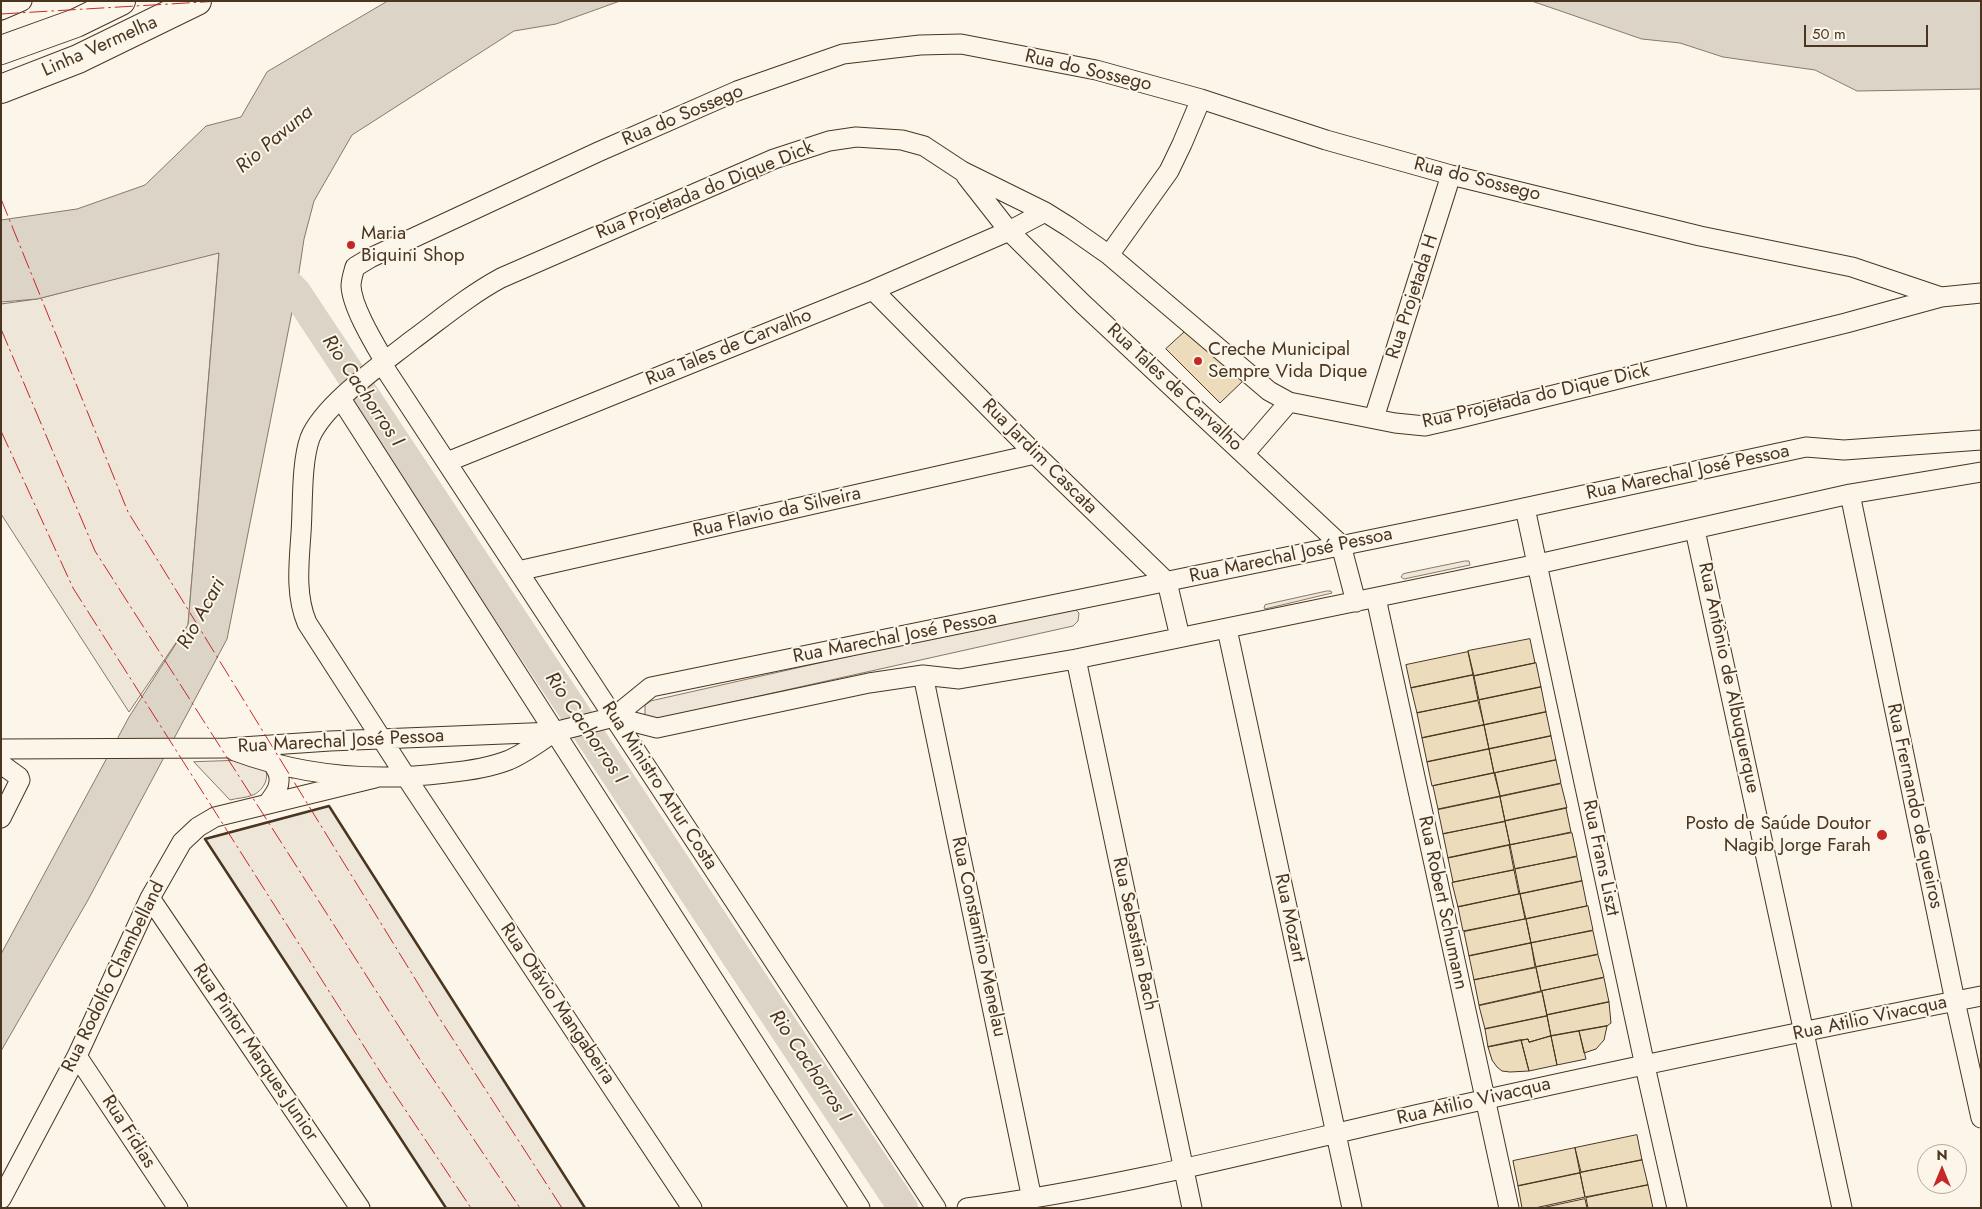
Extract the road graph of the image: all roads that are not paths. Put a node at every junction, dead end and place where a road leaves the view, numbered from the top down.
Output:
1 (22, 1) edge
2 (121, 1) edge
3 (197, 1) edge
4 (1, 10) edge
5 (1, 50) edge
6 (1, 88) edge
7 (1200, 99) junction
8 (962, 171) junction
9 (1451, 175) junction
10 (1045, 212) junction
11 (1009, 230) junction
12 (1109, 255) junction
13 (873, 290) junction
14 (1981, 293) edge
15 (1941, 297) junction
16 (383, 363) junction
17 (367, 375) joint
18 (344, 395) junction
19 (1289, 402) junction
20 (1374, 418) junction
21 (1981, 440) edge
22 (1245, 453) junction
23 (1035, 454) junction
24 (447, 462) junction
25 (1981, 472) edge
26 (1850, 494) junction
27 (1525, 508) junction
28 (1696, 530) junction
29 (1341, 545) junction
30 (1538, 564) junction
31 (518, 571) junction
32 (1167, 582) junction
33 (1376, 598) junction
34 (1356, 602) junction
35 (1227, 629) junction
36 (1180, 637) junction
37 (1076, 659) junction
38 (923, 674) junction
39 (606, 719) junction
40 (563, 730) junction
41 (382, 740) junction
42 (277, 745) junction
43 (227, 748) junction
44 (1, 749) edge
45 (272, 763) junction
46 (1, 764) edge
47 (432, 775) junction
48 (375, 778) junction
49 (406, 778) junction
50 (422, 801) junction
51 (268, 802) junction
52 (1, 818) edge
53 (150, 898) junction
54 (1981, 996) edge
55 (1955, 1001) junction
56 (1804, 1032) junction
57 (77, 1056) junction
58 (1644, 1066) junction
59 (1485, 1100) junction
60 (1981, 1118) edge
61 (1336, 1133) junction
62 (1183, 1168) junction
63 (1, 1199) edge
64 (1032, 1199) junction
65 (178, 1208) edge
66 (360, 1208) edge
67 (692, 1208) edge
68 (860, 1208) edge
69 (936, 1208) edge
70 (967, 1208) edge
71 (1192, 1208) edge
72 (1352, 1208) edge
73 (1508, 1208) edge
74 (1677, 1208) edge
75 (1842, 1208) edge

1 - 4 street
2 - 5 highway, Linha Vermelha
3 - 6 highway, Linha Vermelha
7 - 9 street, Rua do Sossego
7 - 12 street
7 - 16 street, Rua do Sossego
8 - 10 street, Rua Projetada do Dique Dick
8 - 11 street, Rua Tales de Carvalho
8 - 16 street, Rua Projetada do Dique Dick
9 - 15 street, Rua do Sossego
9 - 20 street, Rua Projetada H
10 - 11 street, Rua Tales de Carvalho
10 - 12 street, Rua Projetada do Dique Dick
11 - 13 street, Rua Tales de Carvalho
11 - 22 street, Rua Tales de Carvalho
12 - 19 street, Rua Projetada do Dique Dick
13 - 23 street, Rua Jardim Cascata
13 - 24 street, Rua Tales de Carvalho
14 - 15 street
15 - 20 street, Rua Projetada do Dique Dick
16 - 17 street, Rua Projetada do Dique Dick
16 - 24 street, Rua Ministro Artur Costa
17 - 18 street, Rua Otávio Mangabeira
18 - 40 street
18 - 41 street, Rua Otávio Mangabeira
19 - 20 street, Rua Projetada do Dique Dick
19 - 22 street
21 - 27 street, Rua Marechal José Pessoa
22 - 29 street, Rua Tales de Carvalho
23 - 31 street, Rua Flavio da Silveira
23 - 32 street, Rua Jardim Cascata
24 - 31 street, Rua Ministro Artur Costa
25 - 26 street, Rua Marechal José Pessoa
26 - 28 street, Rua Marechal José Pessoa
26 - 55 street, Rua Frernando de queiros
27 - 29 street, Rua Marechal José Pessoa
27 - 30 street, Rua Frans Liszt
28 - 30 street, Rua Marechal José Pessoa
28 - 56 street, Rua Antônio de Albuquerque
29 - 32 street, Rua Marechal José Pessoa
29 - 34 street
30 - 33 street, Rua Marechal José Pessoa
30 - 58 street, Rua Frans Liszt
31 - 39 street, Rua Ministro Artur Costa
32 - 36 street
32 - 39 street, Rua Marechal José Pessoa
33 - 34 street, Rua Marechal José Pessoa
33 - 59 street, Rua Robert Schumann
34 - 35 street, Rua Marechal José Pessoa
35 - 36 street, Rua Marechal José Pessoa
35 - 61 street, Rua Mozart
36 - 37 street, Rua Marechal José Pessoa
37 - 38 street, Rua Marechal José Pessoa
37 - 62 street, Rua Sebastian Bach
38 - 39 street, Rua Marechal José Pessoa
38 - 64 street, Rua Constantino Menelau
39 - 40 street, Rua Marechal José Pessoa
39 - 69 street, Rua Ministro Artur Costa
40 - 41 street, Rua Marechal José Pessoa
40 - 47 street, Rua Marechal José Pessoa
40 - 68 street
41 - 42 street, Rua Marechal José Pessoa
41 - 49 street, Rua Otávio Mangabeira
42 - 43 street, Rua Marechal José Pessoa
42 - 45 street
43 - 44 street
43 - 45 street, Rua Marechal José Pessoa
45 - 48 street, Rua Marechal José Pessoa
45 - 51 street
46 - 52 street
47 - 49 street, Rua Marechal José Pessoa
47 - 50 street
48 - 49 street, Rua Marechal José Pessoa
48 - 51 street, Rua Rodolfo Chambelland
49 - 50 street, Rua Otávio Mangabeira
50 - 67 street, Rua Otávio Mangabeira
51 - 53 street, Rua Rodolfo Chambelland
53 - 57 street, Rua Rodolfo Chambelland
53 - 66 street, Rua Pintor Marques Junior
54 - 55 street, Rua Atilio Vivacqua
55 - 56 street, Rua Atilio Vivacqua
55 - 60 street, Rua Frernando de queiros
56 - 58 street, Rua Atilio Vivacqua
56 - 75 street, Rua Antônio de Albuquerque
57 - 63 street, Rua Rodolfo Chambelland
57 - 65 street, Rua Fídias
58 - 59 street, Rua Atilio Vivacqua
58 - 74 street, Rua Frans Liszt
59 - 61 street, Rua Atilio Vivacqua
59 - 73 street, Rua Robert Schumann
61 - 62 street, Rua Atilio Vivacqua
61 - 72 street, Rua Mozart
62 - 64 street, Rua Atilio Vivacqua
62 - 71 street, Rua Sebastian Bach
64 - 70 street, Rua Atilio Vivacqua

